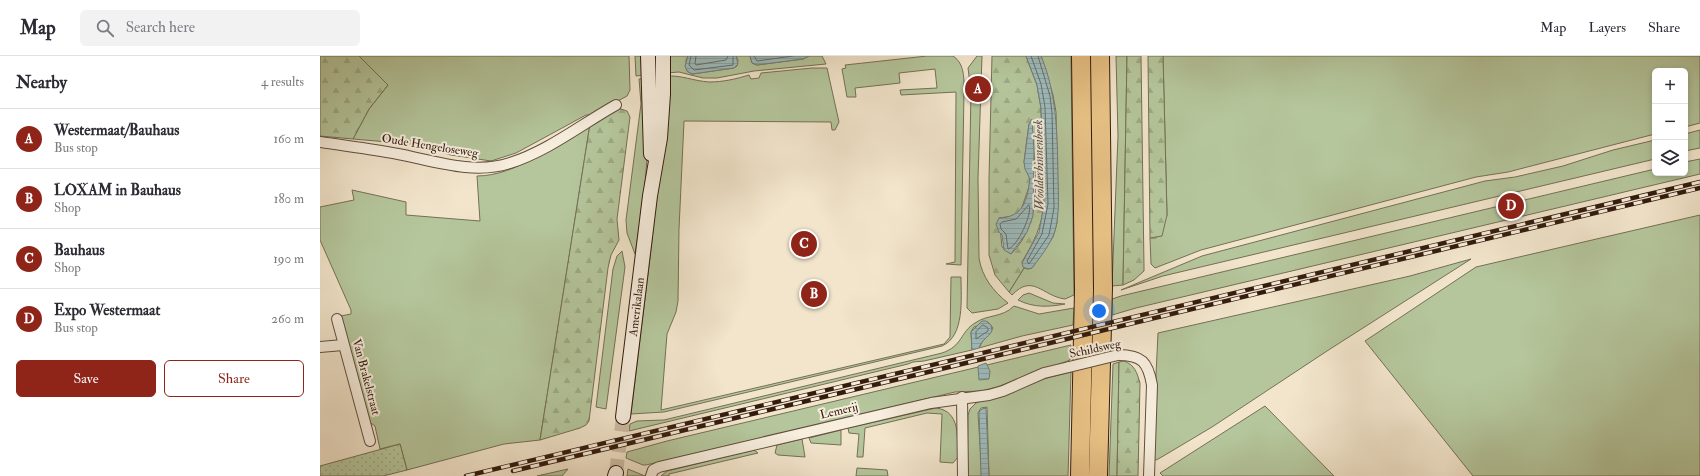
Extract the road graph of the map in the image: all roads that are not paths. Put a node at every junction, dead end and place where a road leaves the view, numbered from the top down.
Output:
1 (648, 56) edge
2 (663, 56) edge
3 (1081, 56) edge
4 (1100, 56) edge
5 (616, 105) dead end
6 (320, 142) edge
7 (650, 196) junction
8 (337, 319) dead end
9 (343, 344) junction
10 (320, 347) edge
11 (962, 397) junction
12 (623, 417) tunnel mouth
13 (370, 441) dead end
14 (652, 476) edge
15 (963, 476) edge
16 (1080, 476) edge
17 (1098, 476) edge
18 (1149, 476) edge

1 - 7 main road, Amerikalaan
2 - 7 main road, Amerikalaan
3 - 16 highway
4 - 17 highway
5 - 6 street, Oude Hengeloseweg
7 - 12 main road, Amerikalaan
8 - 9 street, Van Brakelstraat
9 - 10 street
9 - 13 street, Van Brakelstraat
11 - 14 street, Lemerij
11 - 15 street
11 - 18 street, Schildsweg, bridge

